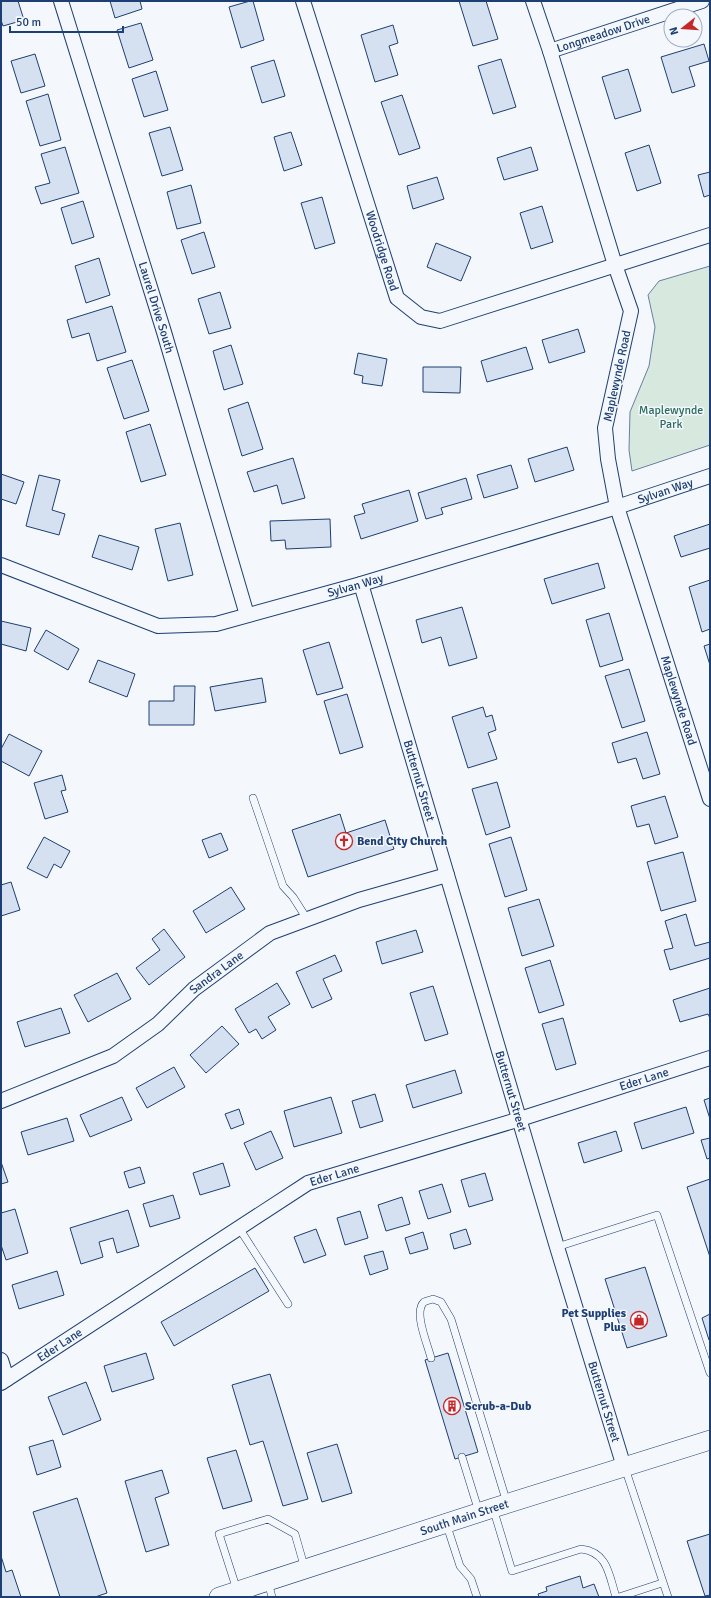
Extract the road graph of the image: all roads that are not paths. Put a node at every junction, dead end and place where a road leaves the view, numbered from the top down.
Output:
1 (61, 1) edge
2 (303, 1) edge
3 (533, 1) edge
4 (702, 1) edge
5 (550, 51) junction
6 (710, 235) edge
7 (615, 265) junction
8 (710, 476) edge
9 (617, 507) junction
10 (1, 565) edge
11 (361, 584) junction
12 (247, 615) junction
13 (253, 798) dead end
14 (710, 799) edge
15 (448, 875) junction
16 (307, 919) junction
17 (710, 1058) edge
18 (1, 1101) edge
19 (520, 1119) junction
20 (239, 1228) junction
21 (557, 1247) junction
22 (288, 1304) dead end
23 (431, 1358) dead end
24 (1, 1360) edge
25 (710, 1373) edge
26 (4, 1381) edge
27 (710, 1440) edge
28 (462, 1457) dead end
29 (624, 1467) junction
30 (493, 1508) junction
31 (446, 1523) junction
32 (305, 1569) junction
33 (662, 1583) junction
34 (270, 1589) edge
35 (228, 1594) edge
36 (477, 1597) edge
37 (616, 1597) edge
38 (619, 1597) edge
39 (668, 1597) edge

1 - 12 street, Laurel Drive South
2 - 7 street, Woodridge Road
3 - 5 street, Maplewynde Road
4 - 5 street, Longmeadow Drive
5 - 7 street, Maplewynde Road
6 - 7 street, Woodridge Road
7 - 9 street, Maplewynde Road
8 - 9 street, Sylvan Way
9 - 11 street, Sylvan Way
9 - 14 street, Maplewynde Road
10 - 12 street, Sylvan Way
11 - 12 street, Sylvan Way
11 - 15 street, Butternut Street
13 - 16 lane
15 - 16 street, Sandra Lane
15 - 19 street, Butternut Street
16 - 18 street, Sandra Lane
17 - 19 street, Eder Lane
19 - 20 street, Eder Lane
19 - 21 street, Butternut Street
20 - 22 lane
20 - 26 street, Eder Lane
21 - 25 lane
21 - 29 street, Butternut Street
23 - 30 lane
24 - 26 street
27 - 29 main road, South Main Street
28 - 30 lane
29 - 30 main road, South Main Street
29 - 33 lane, Butternut Street
30 - 31 main road, South Main Street
30 - 37 lane
31 - 32 main road, South Main Street
31 - 36 lane
32 - 34 main road, South Main Street
32 - 35 lane
33 - 38 lane
33 - 39 lane, Butternut Street
34 - 35 main road, South Main Street

